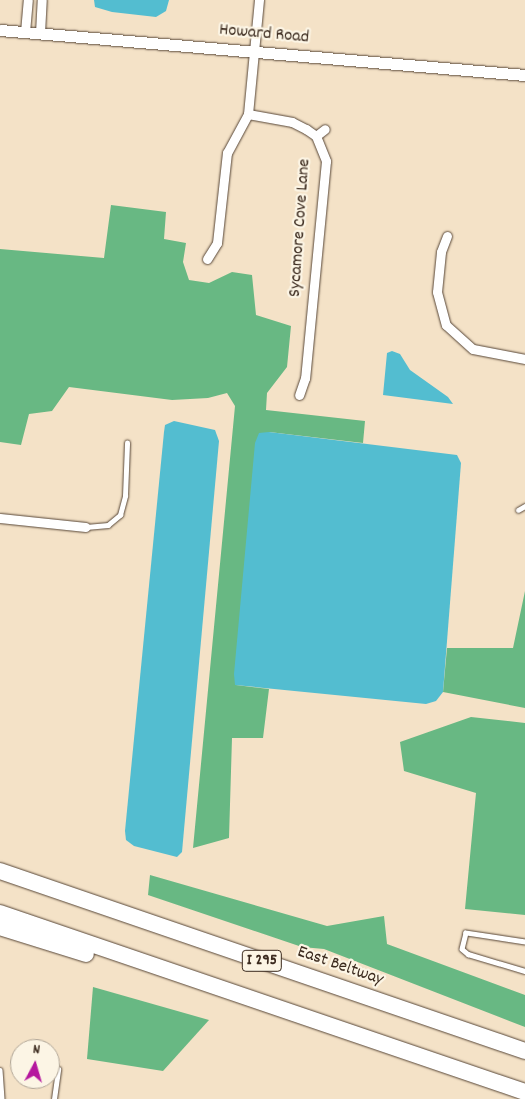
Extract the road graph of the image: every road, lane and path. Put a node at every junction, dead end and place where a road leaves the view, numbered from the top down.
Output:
1 (28, 0) edge
2 (42, 0) edge
3 (259, 0) edge
4 (0, 30) edge
5 (25, 32) junction
6 (40, 33) junction
7 (254, 51) junction
8 (525, 75) edge
9 (248, 114) junction
10 (324, 129) dead end
11 (316, 136) junction
12 (447, 236) dead end
13 (207, 259) dead end
14 (525, 359) edge
15 (299, 396) dead end
16 (127, 443) dead end
17 (525, 506) edge
18 (518, 510) dead end
19 (0, 518) edge
20 (86, 527) joint
21 (0, 871) edge
22 (0, 913) edge
23 (0, 927) edge
24 (525, 942) edge
25 (525, 972) edge
26 (321, 1022) junction
27 (525, 1051) edge
28 (0, 1070) edge
29 (525, 1092) edge
30 (2, 1099) edge

1 - 5 street
2 - 6 street
3 - 7 street
4 - 5 street, Howard Road
5 - 6 street, Howard Road
6 - 7 street, Howard Road
7 - 8 street, Howard Road
7 - 9 street
9 - 11 street, Sycamore Cove Lane
9 - 13 street
10 - 11 street
11 - 15 street, Sycamore Cove Lane
12 - 14 street
16 - 20 lane
17 - 18 lane
19 - 20 street
21 - 27 highway, East Beltway / I 295
22 - 26 highway, I 295
23 - 26 highway
24 - 25 lane
26 - 29 highway, I 295
28 - 30 lane

